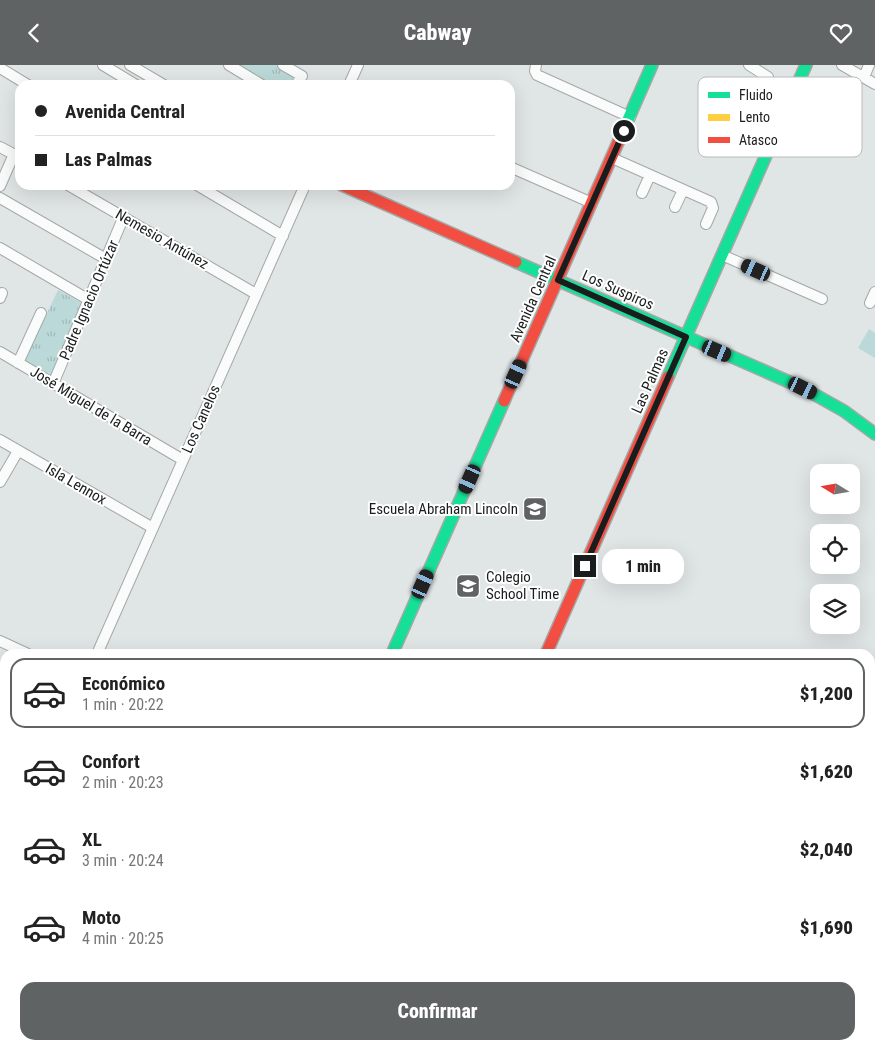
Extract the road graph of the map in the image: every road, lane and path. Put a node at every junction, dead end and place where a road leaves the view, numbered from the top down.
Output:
1 (103, 65) edge
2 (229, 65) edge
3 (283, 65) edge
4 (358, 65) edge
5 (536, 65) edge
6 (652, 65) edge
7 (749, 65) edge
8 (806, 65) edge
9 (842, 65) edge
10 (869, 65) edge
11 (134, 66) edge
12 (0, 69) edge
13 (768, 77) dead end
14 (801, 77) edge
15 (864, 77) junction
16 (19, 80) edge
17 (127, 80) edge
18 (134, 80) edge
19 (156, 80) edge
20 (254, 80) edge
21 (298, 80) edge
22 (351, 80) edge
23 (875, 84) edge
24 (630, 117) junction
25 (0, 147) edge
26 (15, 155) edge
27 (765, 157) edge
28 (612, 158) junction
29 (15, 160) edge
30 (515, 169) edge
31 (650, 175) junction
32 (0, 187) edge
33 (85, 190) edge
34 (205, 190) edge
35 (303, 190) edge
36 (353, 190) edge
37 (683, 190) junction
38 (642, 193) dead end
39 (0, 197) edge
40 (592, 203) junction
41 (675, 207) dead end
42 (124, 216) junction
43 (706, 224) dead end
44 (283, 236) junction
45 (0, 249) edge
46 (722, 255) junction
47 (106, 259) junction
48 (558, 280) junction
49 (875, 292) edge
50 (256, 294) junction
51 (822, 299) dead end
52 (89, 300) junction
53 (870, 303) dead end
54 (41, 313) dead end
55 (686, 337) junction
56 (0, 352) edge
57 (18, 363) junction
58 (53, 384) junction
59 (875, 434) edge
60 (0, 440) edge
61 (18, 451) junction
62 (182, 460) junction
63 (0, 482) edge
64 (153, 528) junction
65 (0, 641) edge
66 (17, 649) edge
67 (99, 649) edge
68 (394, 649) edge
69 (548, 649) edge

1 - 17 street
2 - 20 street
3 - 21 street
4 - 22 street
5 - 24 street
6 - 24 street, Avenida Central
7 - 13 street
8 - 14 street, Las Palmas
9 - 15 street
10 - 15 street
11 - 18 street
11 - 19 street
12 - 16 street
15 - 23 street
24 - 28 street, Avenida Central
25 - 26 street
27 - 46 street, Las Palmas
28 - 31 street
28 - 40 street, Avenida Central
29 - 32 street
30 - 40 street
31 - 37 street
31 - 38 street
33 - 42 street, Nemesio Antúnez
34 - 44 street
35 - 44 street, Los Canelos
36 - 48 street, Los Suspiros
37 - 41 street
37 - 43 street
39 - 47 street
40 - 48 street, Avenida Central
42 - 47 street, Padre Ignacio Ortúzar
42 - 50 street, Nemesio Antúnez
44 - 50 street, Los Canelos
45 - 52 street
46 - 51 street
46 - 55 street, Las Palmas
47 - 52 street, Padre Ignacio Ortúzar
48 - 55 street, Los Suspiros
48 - 68 street, Avenida Central
49 - 53 street
50 - 62 street, Los Canelos
52 - 58 street, Padre Ignacio Ortúzar
54 - 57 street
55 - 59 street, Los Suspiros
55 - 69 street, Las Palmas
56 - 57 street, José Miguel de la Barra
57 - 58 street, José Miguel de la Barra
58 - 62 street, José Miguel de la Barra
60 - 61 street, Isla Lennox
61 - 63 street
61 - 64 street, Isla Lennox
62 - 64 street, Los Canelos
64 - 67 street, Los Canelos
65 - 66 street

